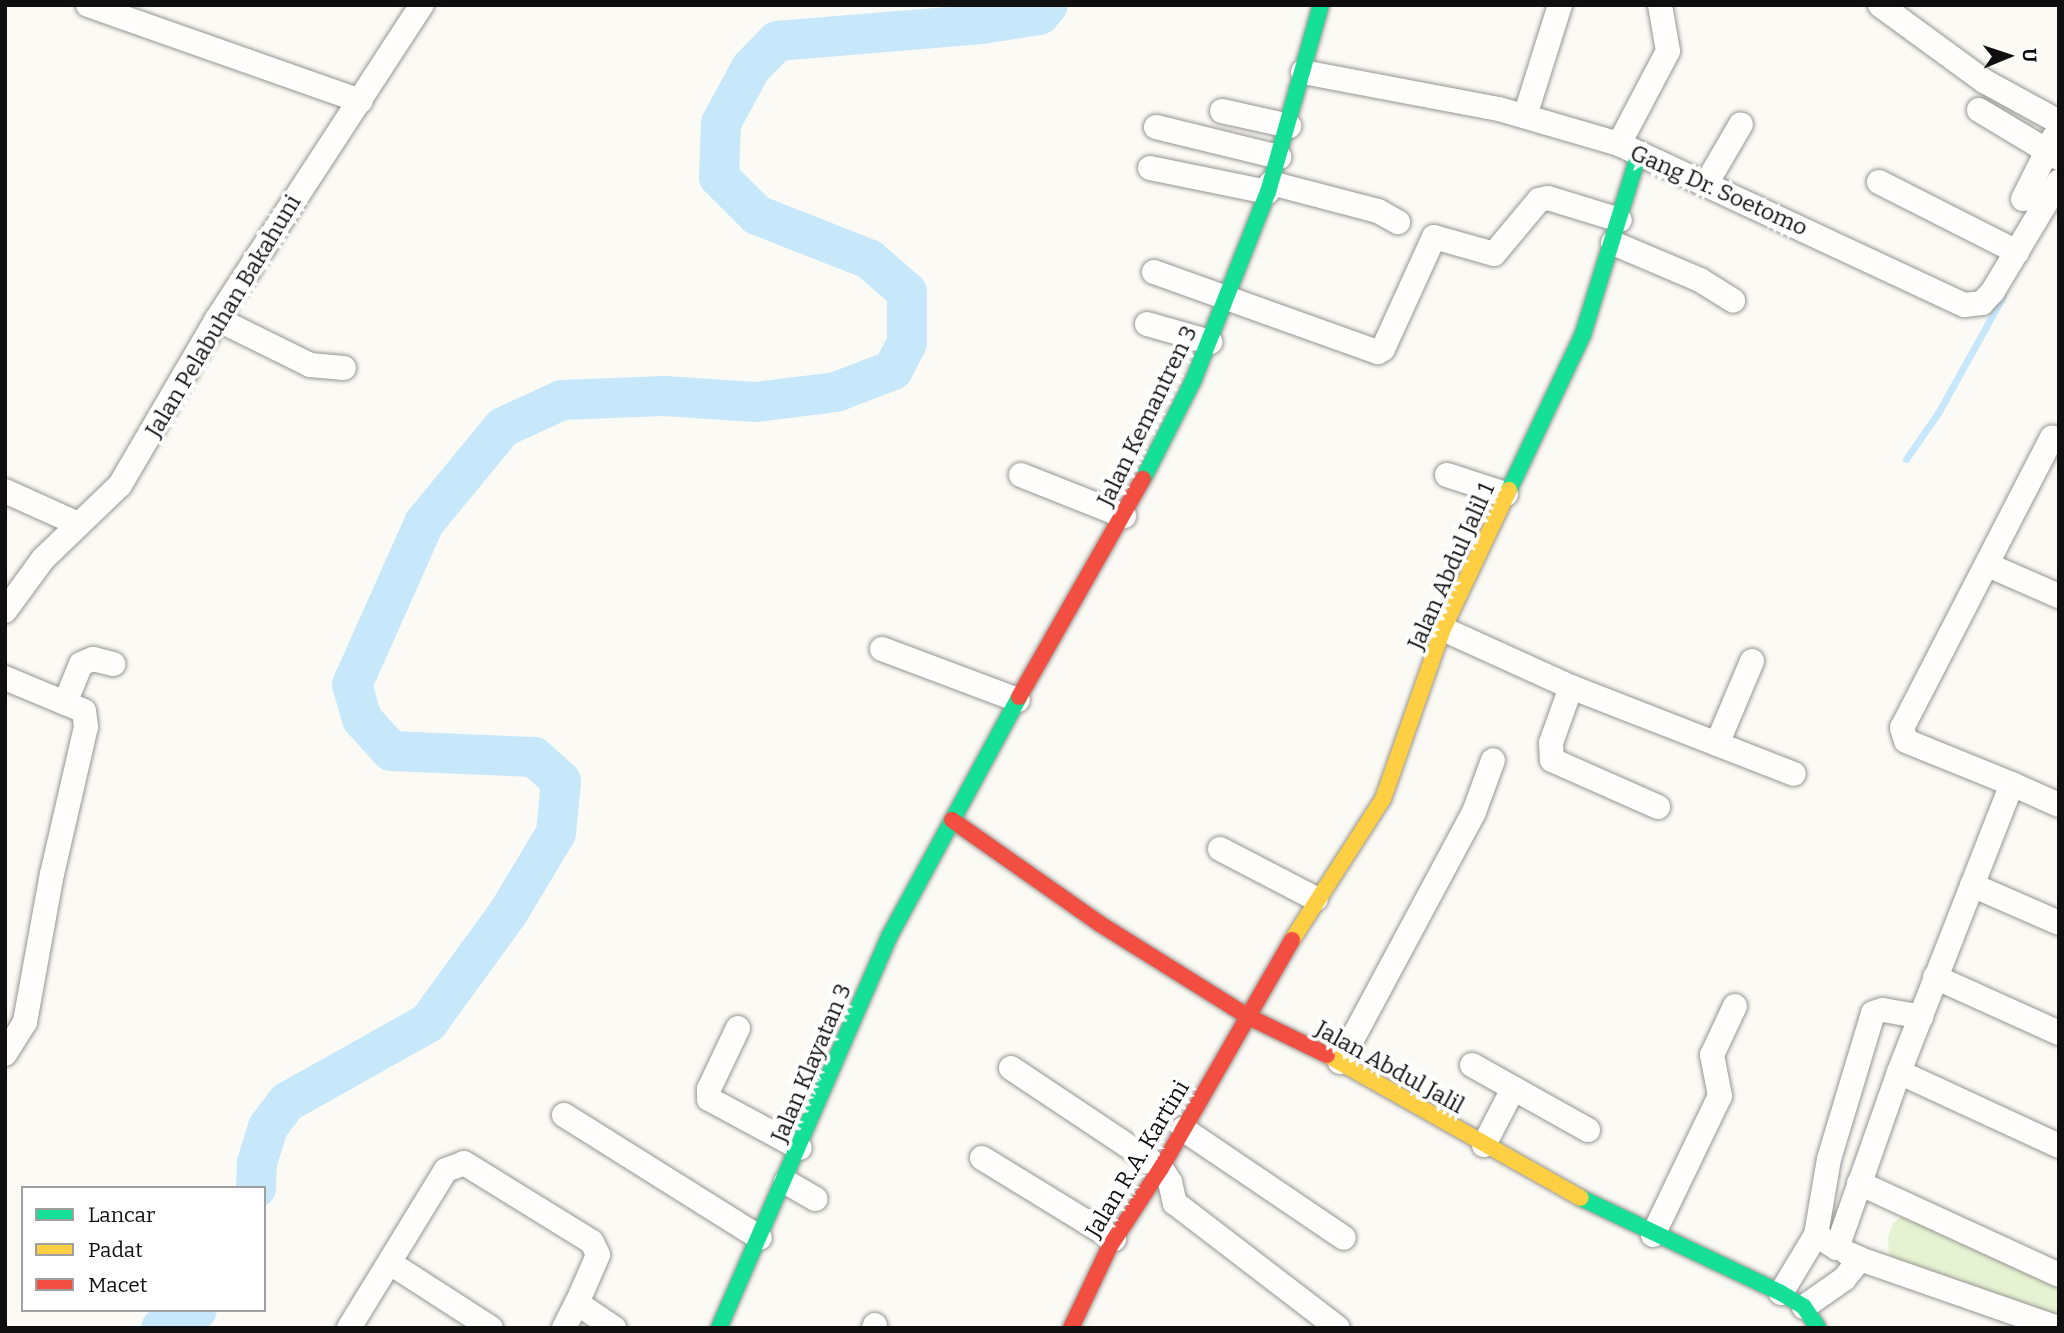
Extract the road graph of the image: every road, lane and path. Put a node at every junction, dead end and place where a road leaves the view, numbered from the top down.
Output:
1 (88, 5) edge
2 (422, 5) edge
3 (1321, 5) edge
4 (1560, 5) edge
5 (1660, 5) edge
6 (1880, 5) edge
7 (1304, 72) junction
8 (361, 101) junction
9 (1979, 110) dead end
10 (1222, 111) dead end
11 (1525, 116) junction
12 (1741, 124) dead end
13 (1289, 126) junction
14 (1156, 127) dead end
15 (2055, 140) edge
16 (1629, 149) junction
17 (1279, 157) junction
18 (1150, 169) dead end
19 (2059, 181) edge
20 (1879, 182) dead end
21 (1706, 184) junction
22 (1270, 188) junction
23 (2023, 198) dead end
24 (1398, 222) dead end
25 (1616, 232) junction
26 (2017, 252) junction
27 (1154, 272) dead end
28 (1229, 299) junction
29 (1733, 301) dead end
30 (217, 319) junction
31 (1147, 324) dead end
32 (1210, 342) junction
33 (344, 368) dead end
34 (2052, 437) dead end
35 (1021, 475) dead end
36 (1447, 475) dead end
37 (5, 491) edge
38 (1506, 495) junction
39 (1124, 516) junction
40 (78, 524) junction
41 (1988, 565) junction
42 (2059, 596) edge
43 (9, 597) edge
44 (1443, 629) junction
45 (882, 649) dead end
46 (1752, 661) dead end
47 (113, 664) dead end
48 (5, 678) edge
49 (1571, 687) junction
50 (1017, 700) junction
51 (65, 703) junction
52 (1717, 744) junction
53 (1493, 760) dead end
54 (1794, 774) dead end
55 (2012, 785) junction
56 (2059, 805) edge
57 (1658, 807) dead end
58 (952, 820) junction
59 (1220, 849) dead end
60 (1972, 886) junction
61 (1316, 900) junction
62 (2059, 923) edge
63 (1935, 977) junction
64 (1735, 1006) dead end
65 (1247, 1016) junction
66 (1921, 1017) junction
67 (738, 1028) dead end
68 (2059, 1033) edge
69 (5, 1054) edge
70 (1340, 1062) junction
71 (1472, 1065) dead end
72 (1011, 1068) dead end
73 (1899, 1072) junction
74 (1513, 1089) junction
75 (564, 1115) dead end
76 (1184, 1129) junction
77 (1588, 1130) dead end
78 (1484, 1145) junction
79 (2059, 1146) edge
80 (800, 1148) junction
81 (982, 1158) dead end
82 (1161, 1168) junction
83 (786, 1182) junction
84 (1859, 1183) junction
85 (815, 1199) dead end
86 (1653, 1235) junction
87 (1816, 1235) junction
88 (760, 1238) junction
89 (1344, 1238) dead end
90 (1114, 1240) junction
91 (1837, 1248) junction
92 (1860, 1259) junction
93 (390, 1263) junction
94 (2059, 1275) edge
95 (1781, 1293) junction
96 (577, 1303) junction
97 (1804, 1307) junction
98 (724, 1326) edge
99 (349, 1328) edge
100 (491, 1328) edge
101 (564, 1328) edge
102 (614, 1328) edge
103 (1071, 1328) edge
104 (1338, 1328) edge
105 (1818, 1328) edge
106 (2058, 1328) edge

1 - 8 street
2 - 8 street, Jalan Pelabuhan Bakahuni
3 - 7 street, Jalan Kemantren 3
4 - 11 street
5 - 16 street
6 - 15 street
7 - 11 street, Gang Dr. Soetomo
7 - 13 street, Jalan Kemantren 3
8 - 30 street, Jalan Pelabuhan Bakahuni
9 - 15 street
10 - 13 street
11 - 16 street, Gang Dr. Soetomo
12 - 21 street
13 - 17 street, Jalan Kemantren 3
14 - 17 street
15 - 23 street
16 - 21 street, Gang Dr. Soetomo
16 - 25 street, Jalan Abdul Jalil 1
17 - 22 street, Jalan Kemantren 3
18 - 22 street
19 - 26 street, Gang Dr. Soetomo
20 - 26 street
21 - 26 street, Gang Dr. Soetomo
22 - 24 street
22 - 28 street, Jalan Kemantren 3
25 - 28 street
25 - 29 street
25 - 38 street, Jalan Abdul Jalil 1
27 - 28 street
28 - 32 street, Jalan Kemantren 3
30 - 33 street
30 - 40 street, Jalan Pelabuhan Bakahuni
31 - 32 street
32 - 39 street, Jalan Kemantren 3
34 - 41 street
35 - 39 street
36 - 38 street
37 - 40 street
38 - 44 street, Jalan Abdul Jalil 1
39 - 50 street, Jalan Kemantren 3
40 - 43 street, Jalan Pelabuhan Bakahuni
41 - 42 street
41 - 55 street
44 - 49 street
44 - 61 street, Jalan Abdul Jalil 1
45 - 50 street
46 - 52 street
47 - 51 street
48 - 51 street
49 - 52 street
49 - 57 street
50 - 58 street, Jalan Kemantren 3
51 - 69 street
52 - 54 street
53 - 70 street
55 - 56 street
55 - 60 street
58 - 65 street, Jalan Abdul Jalil
58 - 80 street, Jalan Klayatan 3
59 - 61 street
60 - 62 street
60 - 63 street
61 - 65 street, Jalan Abdul Jalil 1
63 - 66 street
63 - 68 street
64 - 86 street
65 - 70 street, Jalan Abdul Jalil
65 - 76 street, Jalan R.A. Kartini
66 - 73 street
66 - 87 street
67 - 80 street
70 - 78 street, Jalan Abdul Jalil
71 - 74 street
72 - 82 street
73 - 79 street
73 - 84 street
74 - 77 street
74 - 78 street
75 - 88 street
76 - 82 street, Jalan R.A. Kartini
76 - 89 street
78 - 86 street, Jalan Abdul Jalil
80 - 83 street, Jalan Klayatan 3
81 - 90 street
82 - 90 street, Jalan R.A. Kartini
82 - 104 street
83 - 85 street
83 - 88 street, Jalan Klayatan 3
84 - 91 street
84 - 94 street
86 - 95 street, Jalan Abdul Jalil
87 - 91 street
87 - 95 street
88 - 98 street, Jalan Klayatan 3
90 - 103 street, Jalan R.A. Kartini
91 - 92 street
92 - 97 street
92 - 106 street
93 - 96 street
93 - 99 street
93 - 100 street
95 - 97 street, Jalan Abdul Jalil
96 - 101 street
96 - 102 street
97 - 105 street, Jalan Abdul Jalil

